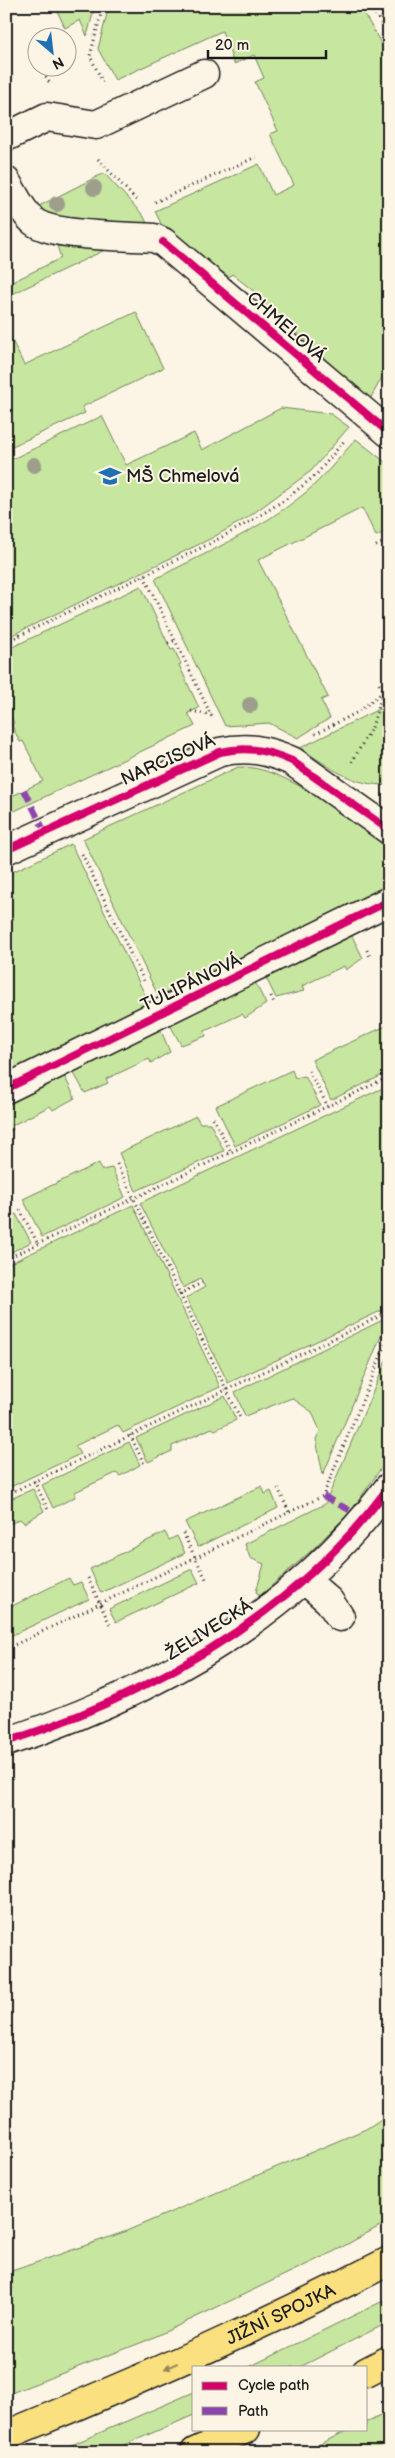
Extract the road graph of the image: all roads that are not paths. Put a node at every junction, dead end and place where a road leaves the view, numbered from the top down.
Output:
1 (204, 74) dead end
2 (6, 137) edge
3 (6, 181) edge
4 (389, 433) edge
5 (389, 806) edge
6 (362, 811) junction
7 (389, 830) edge
8 (6, 850) edge
9 (389, 901) edge
10 (6, 1089) edge
11 (389, 1487) edge
12 (304, 1579) junction
13 (340, 1617) dead end
14 (6, 1742) edge
15 (389, 2261) edge
16 (389, 2360) edge
17 (368, 2371) edge
18 (244, 2430) edge
19 (6, 2435) edge
20 (195, 2452) edge

1 - 2 street
3 - 4 street, CHMELOVÁ
5 - 6 street
6 - 7 street, NARCISOVÁ
6 - 8 street, NARCISOVÁ
9 - 10 street, TULIPÁNOVÁ
11 - 12 street, ŽELIVECKÁ
12 - 13 street
12 - 14 street, ŽELIVECKÁ
15 -> 19 highway, JIŽNÍ SPOJKA
16 - 17 highway
18 - 20 highway

